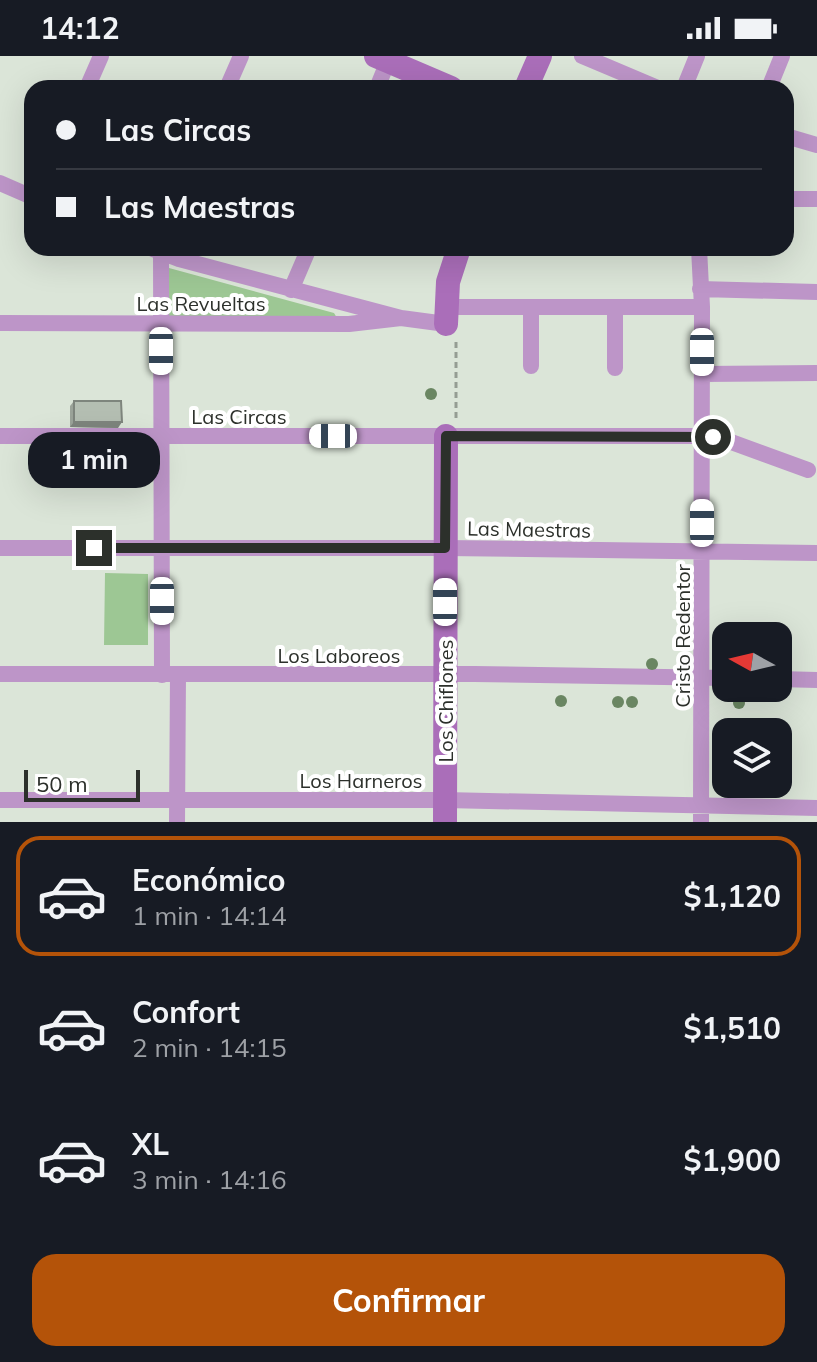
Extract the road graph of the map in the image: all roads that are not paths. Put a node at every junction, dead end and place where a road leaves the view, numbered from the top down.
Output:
1 (101, 56) edge
2 (241, 56) edge
3 (540, 56) edge
4 (582, 56) edge
5 (697, 56) edge
6 (782, 56) edge
7 (382, 59) edge
8 (90, 80) edge
9 (230, 80) edge
10 (378, 80) edge
11 (432, 80) edge
12 (530, 80) edge
13 (639, 80) edge
14 (687, 80) edge
15 (772, 80) edge
16 (794, 138) edge
17 (817, 145) edge
18 (0, 183) edge
19 (24, 194) edge
20 (794, 199) edge
21 (817, 199) edge
22 (157, 256) edge
23 (180, 256) edge
24 (306, 256) edge
25 (456, 256) edge
26 (699, 256) edge
27 (700, 289) junction
28 (291, 290) junction
29 (817, 292) edge
30 (531, 307) junction
31 (615, 307) junction
32 (702, 307) junction
33 (446, 315) junction
34 (401, 318) junction
35 (161, 322) junction
36 (0, 323) edge
37 (531, 366) dead end
38 (615, 368) dead end
39 (817, 373) edge
40 (702, 374) junction
41 (0, 436) edge
42 (161, 436) junction
43 (446, 436) junction
44 (702, 436) junction
45 (808, 470) dead end
46 (0, 548) edge
47 (162, 548) junction
48 (445, 548) junction
49 (702, 552) junction
50 (817, 553) edge
51 (0, 674) edge
52 (170, 675) junction
53 (445, 675) junction
54 (701, 678) junction
55 (712, 678) edge
56 (792, 679) edge
57 (817, 680) edge
58 (0, 800) edge
59 (178, 800) junction
60 (817, 808) edge
61 (445, 811) edge
62 (701, 814) edge
63 (177, 822) edge

1 - 8 street
2 - 9 street
3 - 12 street
4 - 13 street
5 - 14 street
6 - 15 street
7 - 10 street
7 - 11 street
16 - 17 street
18 - 19 street
20 - 21 street
22 - 35 street
23 - 28 street
24 - 28 street
25 - 33 street
26 - 27 street, Cristo Redentor
27 - 29 street
27 - 32 street, Cristo Redentor
28 - 34 street
30 - 31 street
30 - 33 street
30 - 37 street
31 - 32 street
31 - 38 street
32 - 40 street, Cristo Redentor
33 - 34 street
34 - 35 street, Las Revueltas
35 - 36 street, Las Revueltas
35 - 42 street
39 - 40 street
40 - 44 street, Cristo Redentor
41 - 42 street, Las Circas
42 - 43 street, Las Circas
42 - 47 street
43 - 44 street, Las Circas
43 - 48 street, Los Chiflones
44 - 45 street, Las Circas
44 - 49 street, Cristo Redentor
46 - 47 street, Las Maestras
47 - 48 street, Las Maestras
47 - 52 street
48 - 49 street, Las Maestras
48 - 53 street, Los Chiflones
49 - 50 street, Las Maestras
49 - 54 street, Cristo Redentor
51 - 52 street, Los Laboreos
52 - 53 street, Los Laboreos
52 - 59 street
53 - 54 street, Los Laboreos
53 - 61 street, Los Chiflones
54 - 55 street, Los Laboreos
54 - 62 street, Cristo Redentor
56 - 57 street
58 - 59 street, Los Harneros
59 - 61 street, Los Harneros
59 - 63 street
60 - 62 street, Los Harneros
61 - 62 street, Los Harneros

